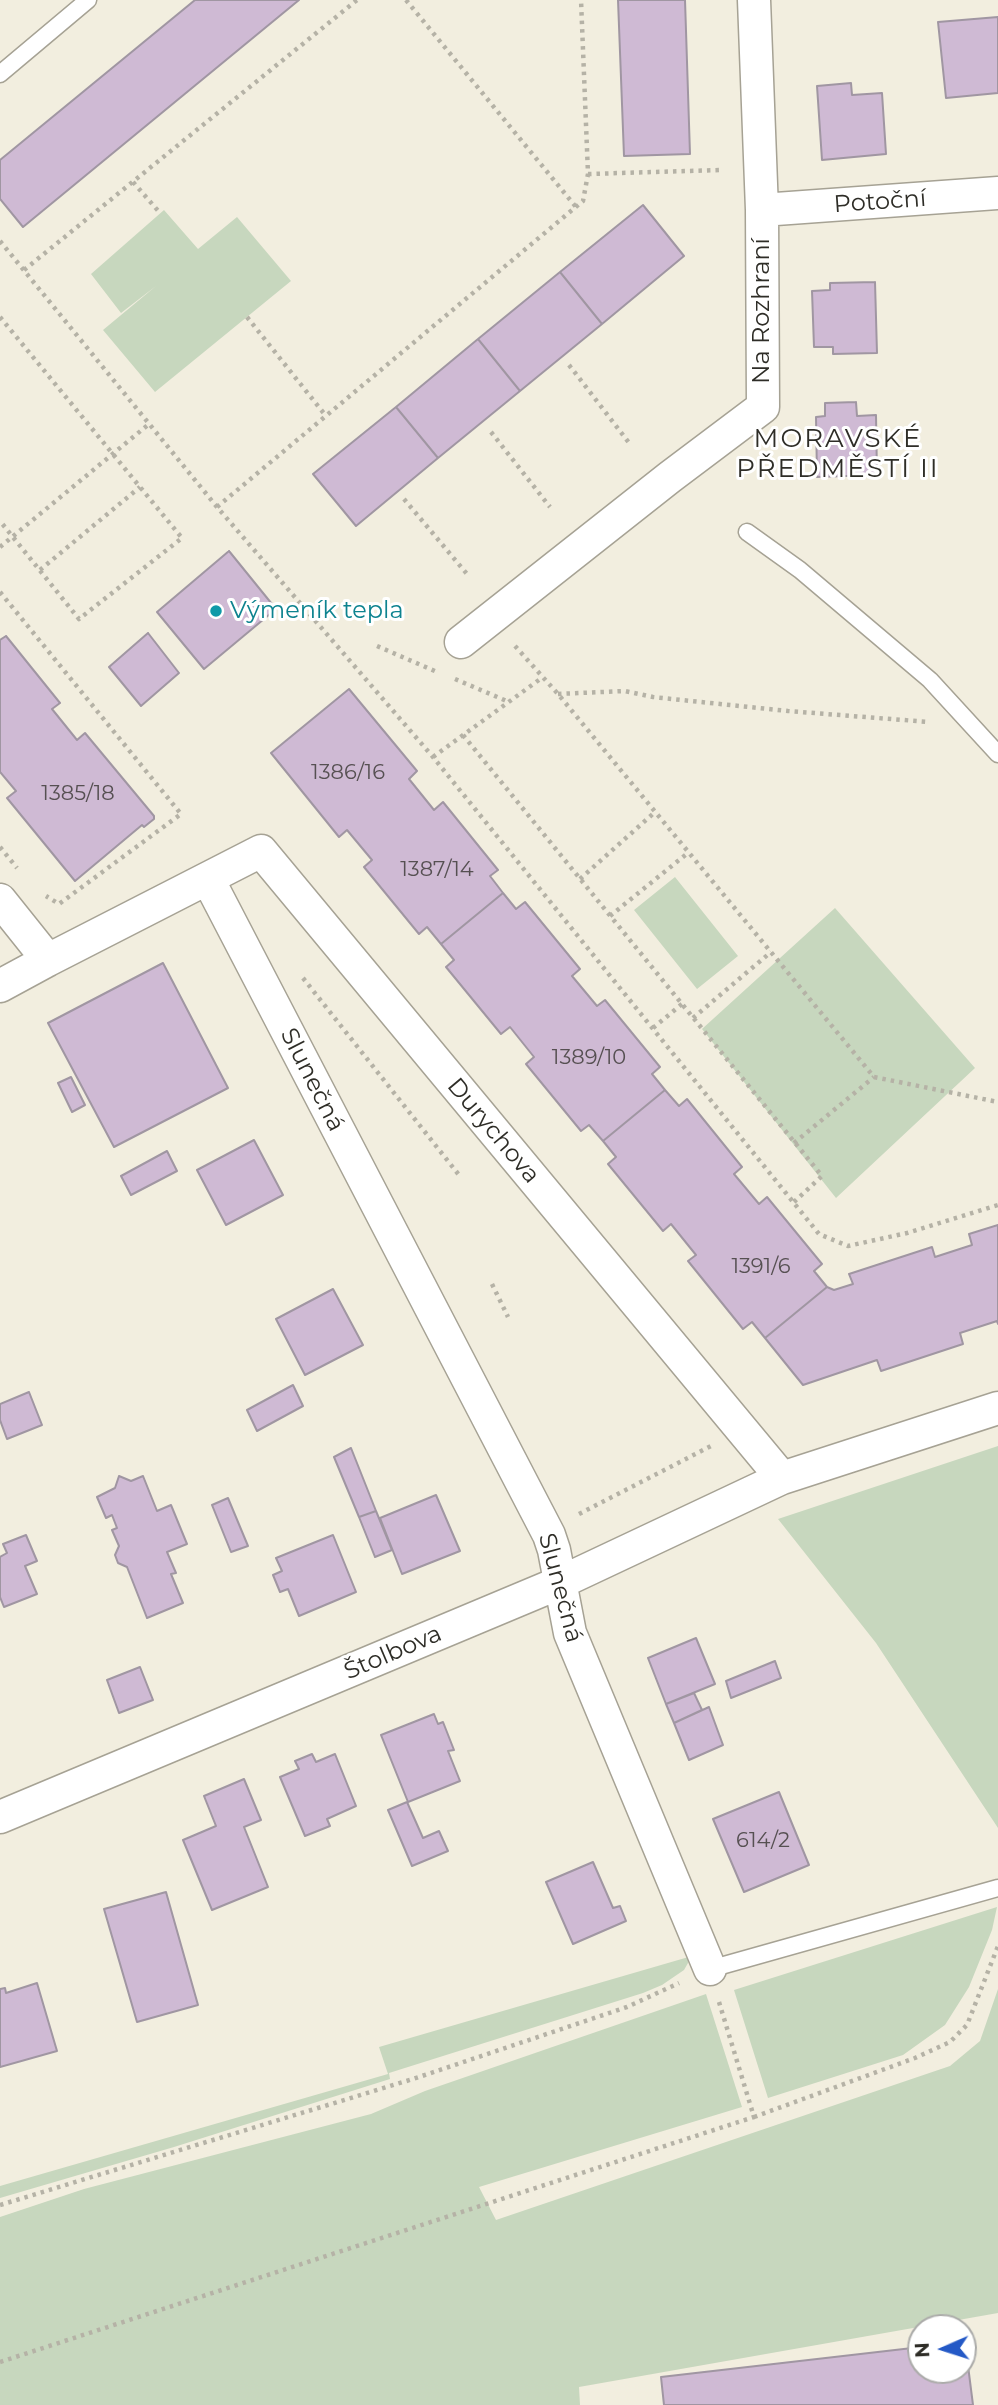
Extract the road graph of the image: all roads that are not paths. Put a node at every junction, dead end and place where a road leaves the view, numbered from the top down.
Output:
1 (88, 0) edge
2 (754, 0) edge
3 (0, 74) edge
4 (998, 193) edge
5 (762, 210) junction
6 (747, 532) dead end
7 (461, 642) dead end
8 (998, 754) edge
9 (208, 878) junction
10 (0, 900) edge
11 (48, 960) junction
12 (0, 986) edge
13 (998, 1408) edge
14 (782, 1478) junction
15 (559, 1583) junction
16 (0, 1817) edge
17 (998, 1888) edge
18 (710, 1969) joint

1 - 3 lane
2 - 5 street, Na Rozhraní
4 - 5 street, Potoční
5 - 7 street, Na Rozhraní
6 - 8 lane
9 - 11 street, Durychova
9 - 14 street, Durychova
9 - 15 street, Slunečná
10 - 11 street
11 - 12 street, Durychova
13 - 14 street
14 - 15 street, Štolbova
15 - 16 street, Štolbova
15 - 18 street, Slunečná
17 - 18 lane

